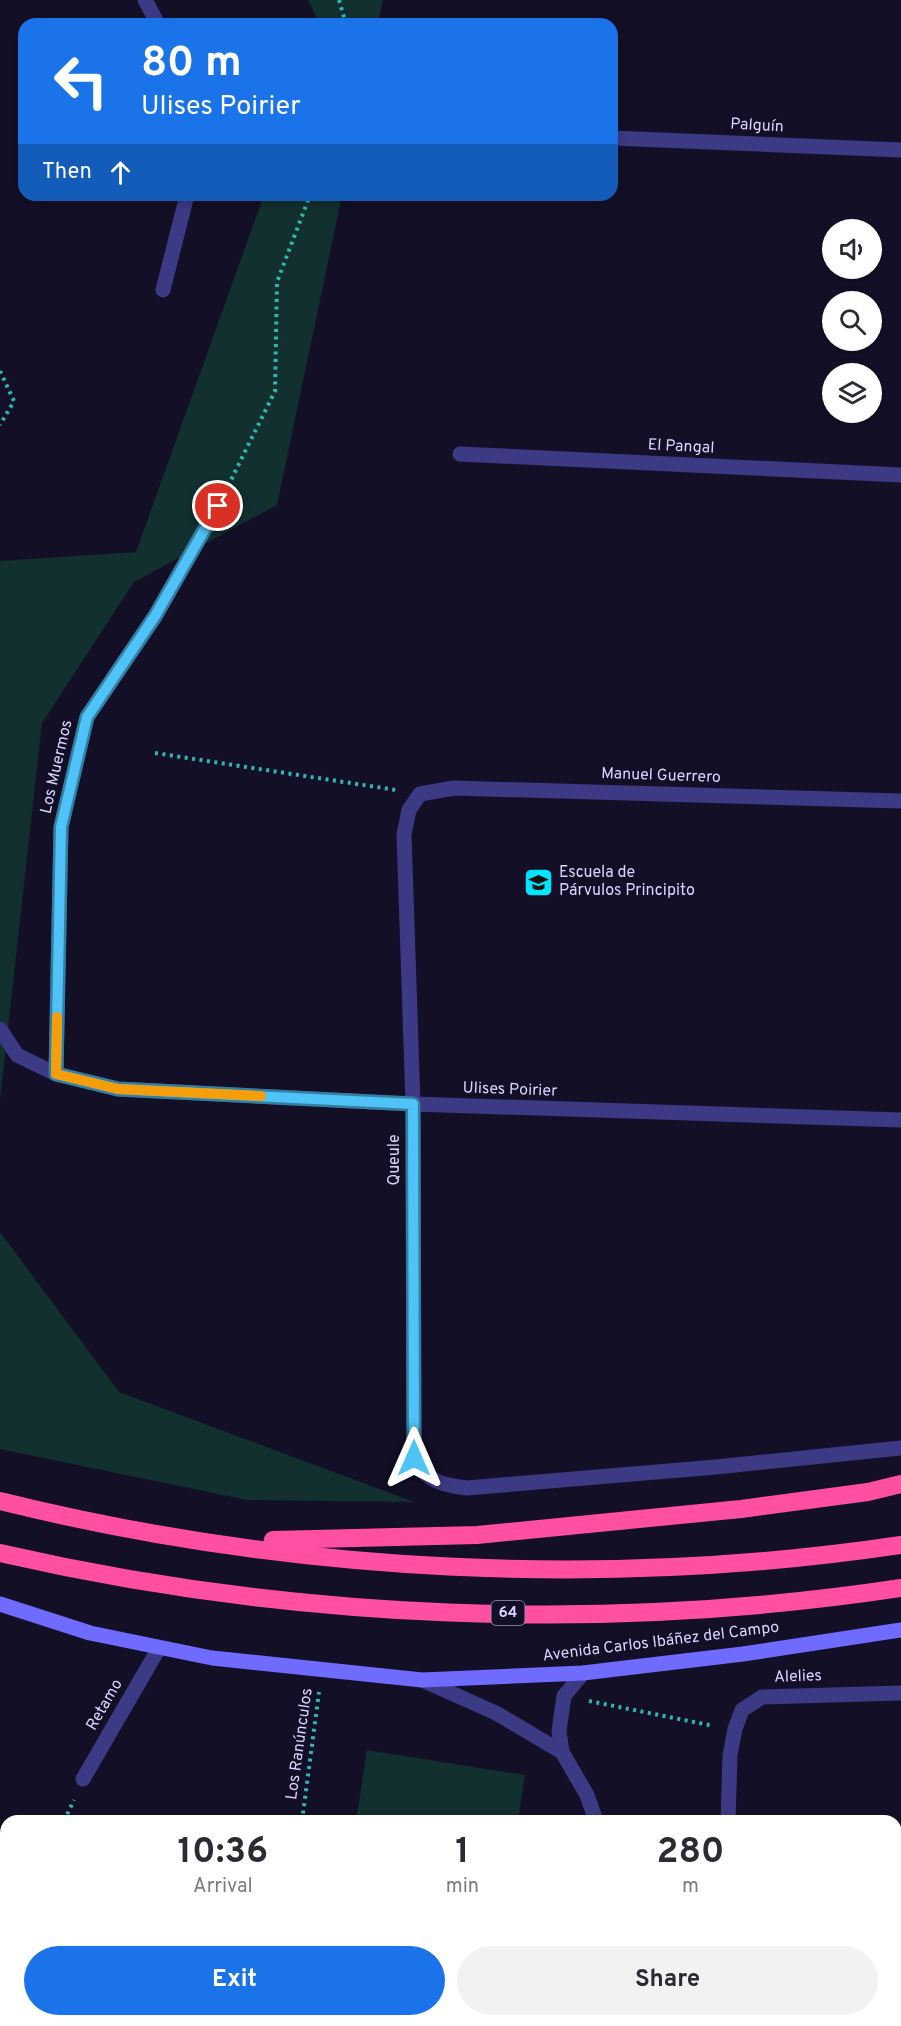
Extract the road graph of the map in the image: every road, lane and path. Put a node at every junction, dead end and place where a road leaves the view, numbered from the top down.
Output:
1 (145, 0) edge
2 (339, 0) edge
3 (155, 18) edge
4 (344, 18) edge
5 (618, 138) edge
6 (901, 150) edge
7 (186, 201) edge
8 (308, 201) edge
9 (164, 290) dead end
10 (0, 371) edge
11 (0, 425) edge
12 (460, 454) dead end
13 (901, 475) edge
14 (218, 506) joint
15 (155, 753) dead end
16 (420, 794) junction
17 (901, 801) edge
18 (0, 1029) edge
19 (56, 1074) junction
20 (413, 1104) junction
21 (901, 1120) edge
22 (901, 1448) edge
23 (901, 1484) edge
24 (0, 1501) edge
25 (207, 1541) junction
26 (901, 1545) edge
27 (0, 1553) edge
28 (901, 1588) edge
29 (0, 1604) edge
30 (901, 1630) edge
31 (159, 1648) junction
32 (322, 1670) junction
33 (583, 1673) junction
34 (422, 1680) junction
35 (901, 1693) edge
36 (564, 1696) junction
37 (735, 1730) junction
38 (562, 1752) junction
39 (83, 1779) dead end
40 (303, 1815) edge
41 (594, 1815) edge
42 (728, 1815) edge

1 - 3 street
2 - 4 path
5 - 6 street, Palguín
7 - 9 street
8 - 14 path
10 - 11 path
12 - 13 street, El Pangal
14 - 19 street, Los Muermos
15 - 16 path
16 - 17 street, Manuel Guerrero
16 - 20 street, Queule
18 - 19 street, Ulises Poirier
19 - 20 street, Ulises Poirier
20 - 21 street, Ulises Poirier
20 - 22 street, Queule
23 - 25 highway
24 - 25 highway
25 - 26 highway
27 - 28 highway, Avenida Carlos Ibáñez del Campo / 64
29 - 31 main road, Avenida Carlos Ibáñez del Campo
30 - 33 main road, Avenida Carlos Ibáñez del Campo
31 - 32 main road, Avenida Carlos Ibáñez del Campo
31 - 39 street, Retamo
32 - 34 main road, Avenida Carlos Ibáñez del Campo
32 - 40 path, Los Ranúnculos
33 - 34 main road, Avenida Carlos Ibáñez del Campo
33 - 36 street
34 - 38 street
35 - 37 street, Alelies
36 - 37 path
36 - 38 street
37 - 42 street, Alelies
38 - 41 street

